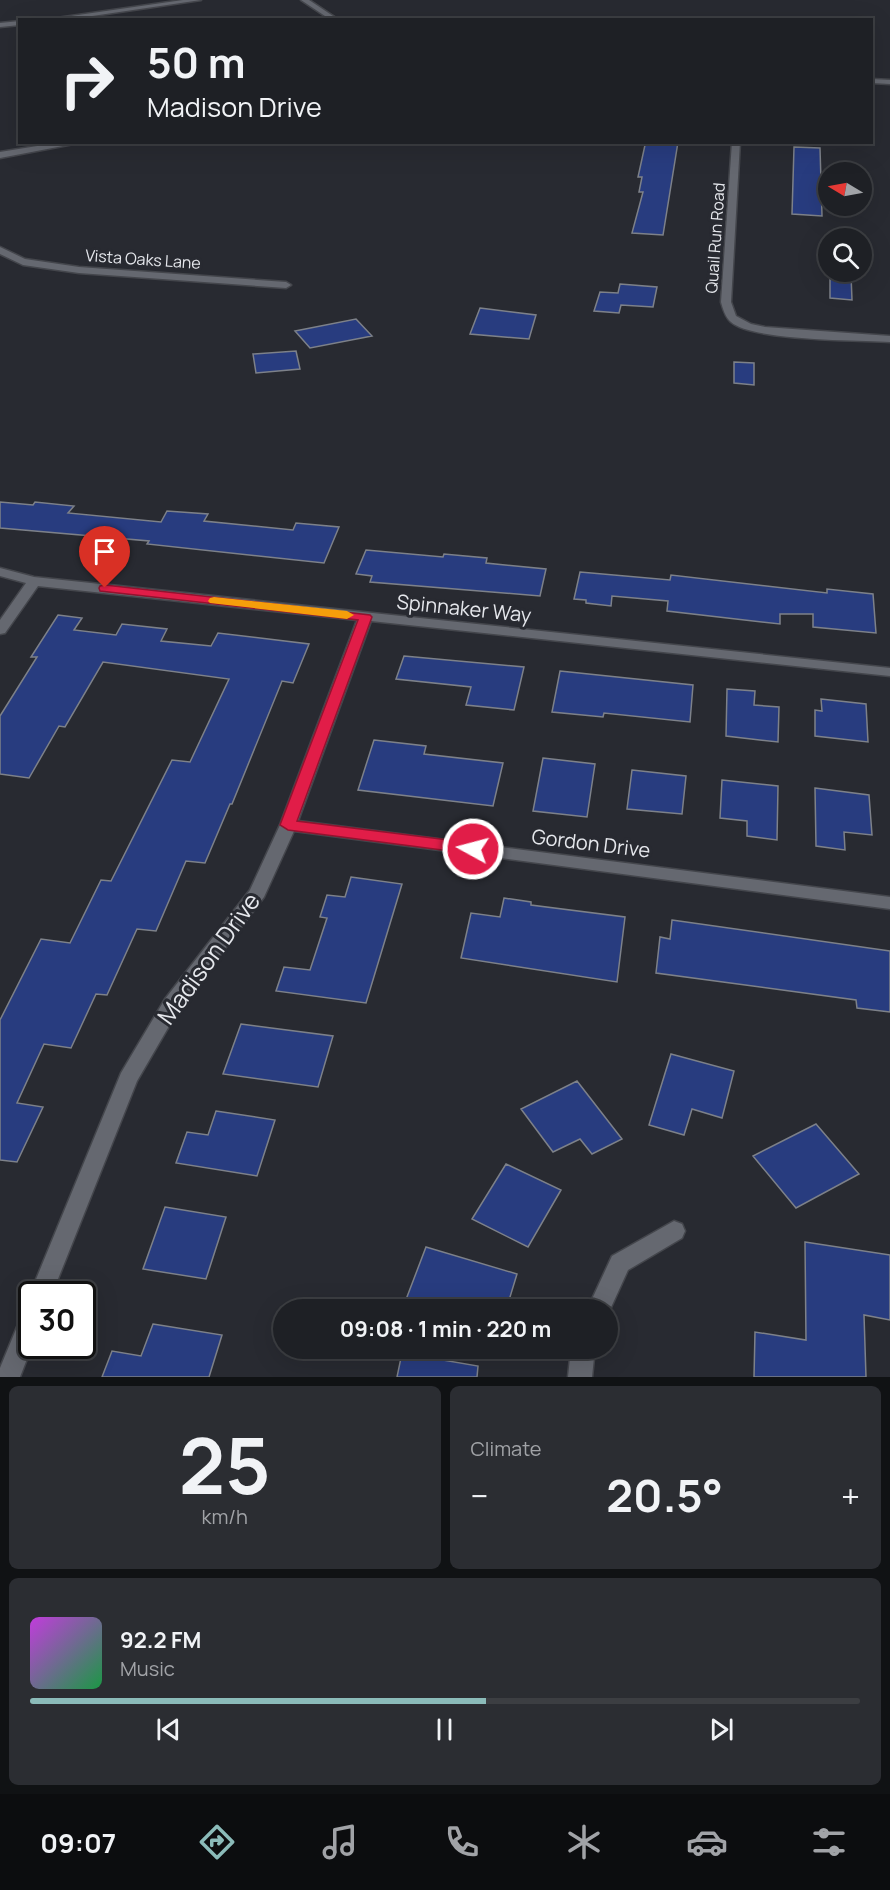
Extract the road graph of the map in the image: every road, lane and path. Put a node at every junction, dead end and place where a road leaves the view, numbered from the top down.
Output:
1 (198, 0) edge
2 (304, 0) edge
3 (61, 18) edge
4 (333, 18) edge
5 (18, 23) edge
6 (0, 25) edge
7 (873, 81) edge
8 (890, 82) edge
9 (68, 144) edge
10 (736, 144) edge
11 (0, 155) edge
12 (0, 250) edge
13 (286, 285) dead end
14 (890, 339) edge
15 (0, 572) edge
16 (34, 581) junction
17 (365, 617) junction
18 (0, 630) edge
19 (890, 672) edge
20 (288, 825) junction
21 (890, 903) edge
22 (674, 1231) dead end
23 (46, 1281) edge
24 (603, 1299) edge
25 (18, 1352) edge
26 (582, 1359) edge
27 (8, 1377) edge
28 (580, 1377) edge

1 - 3 street
2 - 4 street
5 - 6 street
7 - 8 street
9 - 11 street
10 - 14 street, Quail Run Road
12 - 13 street, Vista Oaks Lane
15 - 16 street, Spinnaker Way
16 - 17 street, Spinnaker Way
16 - 18 street
17 - 19 street, Spinnaker Way
17 - 20 street, Madison Drive
20 - 21 street, Gordon Drive
20 - 23 street, Madison Drive
22 - 24 street
25 - 27 street
26 - 28 street

